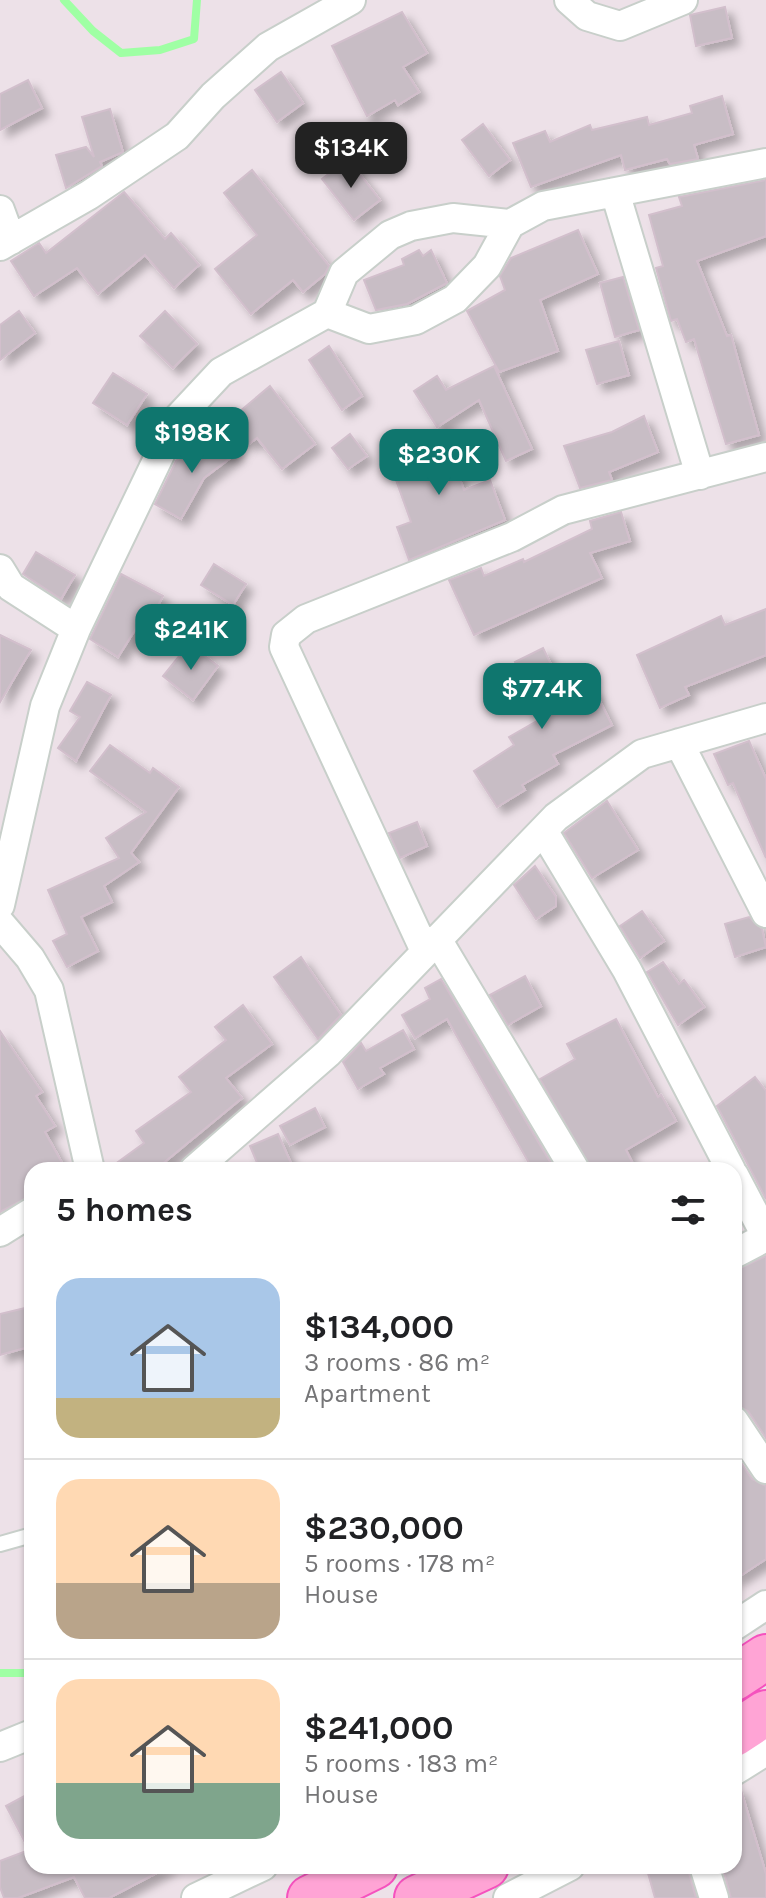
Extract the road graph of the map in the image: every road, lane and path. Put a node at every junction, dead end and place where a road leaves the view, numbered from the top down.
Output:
1 (351, 0) edge
2 (569, 0) edge
3 (683, 0) edge
4 (766, 163) edge
5 (615, 192) junction
6 (0, 210) edge
7 (510, 224) junction
8 (6, 243) edge
9 (327, 313) junction
10 (766, 457) edge
11 (700, 475) junction
12 (0, 569) edge
13 (76, 629) junction
14 (766, 718) edge
15 (679, 743) junction
16 (544, 832) junction
17 (0, 905) edge
18 (766, 913) edge
19 (0, 923) edge
20 (431, 945) junction
21 (88, 1162) edge
22 (203, 1162) edge
23 (570, 1162) edge
24 (727, 1162) edge
25 (742, 1190) edge
26 (24, 1217) edge
27 (0, 1232) edge
28 (766, 1236) edge
29 (742, 1250) edge
30 (742, 1433) edge
31 (766, 1469) edge
32 (24, 1537) edge
33 (0, 1544) edge
34 (766, 1605) edge
35 (742, 1621) edge
36 (766, 1657) edge
37 (742, 1673) edge
38 (766, 1713) edge
39 (742, 1729) edge
40 (24, 1737) edge
41 (0, 1747) edge
42 (766, 1751) edge
43 (742, 1766) edge
44 (246, 1874) edge
45 (359, 1874) edge
46 (472, 1874) edge
47 (560, 1874) edge
48 (706, 1874) edge
49 (539, 1891) edge
50 (438, 1894) edge
51 (196, 1898) edge
52 (310, 1898) edge
53 (508, 1898) edge
54 (714, 1898) edge

1 - 8 street
2 - 3 street
4 - 5 street
5 - 7 street
5 - 11 street
6 - 8 street
7 - 9 street
7 - 9 street
9 - 13 street
10 - 11 street
11 - 20 street
12 - 13 street
13 - 17 street
14 - 15 street
15 - 16 street
15 - 18 street
16 - 20 street
16 - 24 street
19 - 21 street
20 - 22 street
20 - 23 street
25 - 28 street
26 - 27 street
28 - 29 street
30 - 31 street
32 - 33 lane
34 - 35 street
36 - 37 main road
38 - 39 main road
40 - 41 street
42 - 43 street
44 - 51 street
45 - 52 main road
46 - 50 main road
47 - 49 street
48 - 54 street
49 - 53 street

